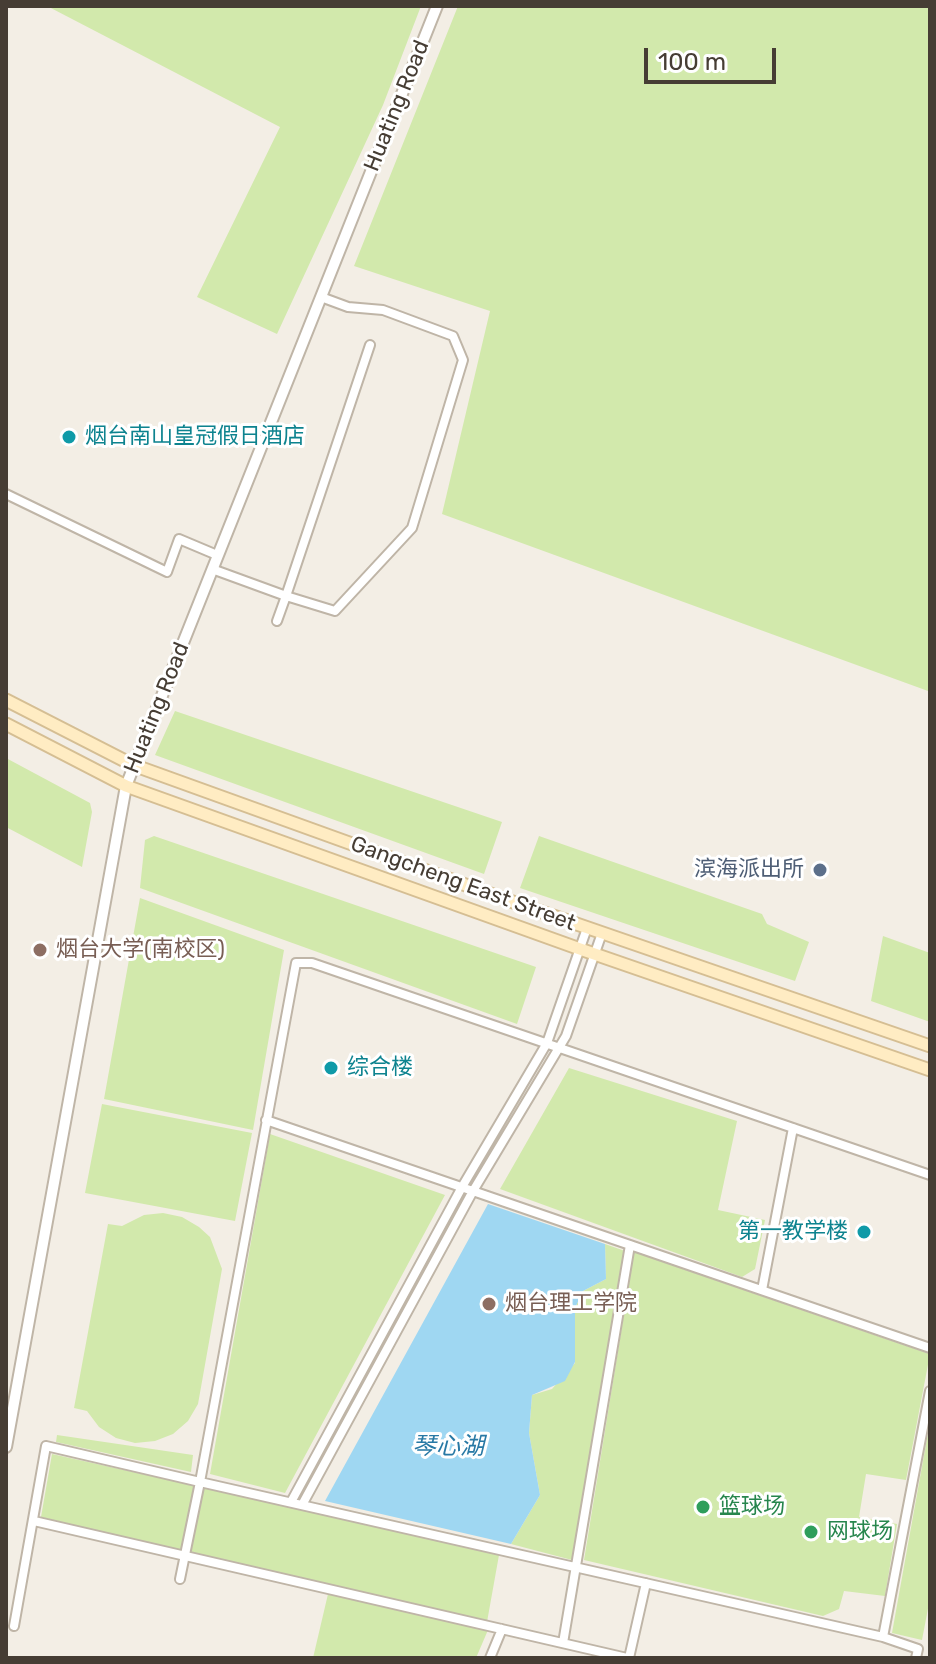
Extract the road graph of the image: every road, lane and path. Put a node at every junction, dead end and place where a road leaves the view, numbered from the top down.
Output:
1 (437, 6) edge
2 (321, 297) junction
3 (370, 345) dead end
4 (6, 494) edge
5 (217, 555) junction
6 (212, 569) junction
7 (286, 596) junction
8 (277, 621) dead end
9 (6, 700) edge
10 (6, 724) edge
11 (133, 765) junction
12 (126, 786) junction
13 (587, 928) junction
14 (602, 933) junction
15 (580, 949) junction
16 (594, 954) junction
17 (547, 1043) junction
18 (930, 1046) edge
19 (559, 1047) junction
20 (930, 1070) edge
21 (266, 1120) junction
22 (793, 1128) junction
23 (930, 1175) edge
24 (462, 1187) junction
25 (473, 1191) junction
26 (630, 1245) junction
27 (762, 1290) junction
28 (930, 1348) edge
29 (930, 1391) edge
30 (6, 1447) edge
31 (200, 1482) junction
32 (291, 1502) junction
33 (302, 1505) junction
34 (34, 1521) junction
35 (575, 1567) junction
36 (180, 1579) dead end
37 (646, 1583) junction
38 (14, 1626) dead end
39 (502, 1629) junction
40 (883, 1637) junction
41 (563, 1643) junction
42 (490, 1658) edge
43 (628, 1658) edge
44 (916, 1658) edge

1 - 2 street, Huating Road
2 - 5 street, Huating Road
2 - 7 street
3 - 7 street
4 - 5 street
5 - 6 street, Huating Road
6 - 7 street
6 - 11 street, Huating Road
7 - 8 street
9 - 11 main road, Gangcheng East Street
10 - 12 main road, Gangcheng East Street
11 - 12 street, Huating Road
11 - 13 main road, Gangcheng East Street
12 - 15 main road, Gangcheng East Street
12 - 30 street, Huating Road
13 - 14 main road, Gangcheng East Street
13 - 15 street
14 - 16 street
14 - 18 main road, Gangcheng East Street
15 - 16 main road, Gangcheng East Street
15 - 17 street
16 - 19 street
16 - 20 main road, Gangcheng East Street
17 - 19 street
17 - 21 street
17 - 24 street
19 - 22 street
19 - 25 street
21 - 24 street
21 - 31 street
22 - 23 street
22 - 27 street
24 - 25 street
24 - 32 street
25 - 26 street
25 - 33 street
26 - 27 street
26 - 35 street
27 - 28 street
29 - 40 street
31 - 32 street
31 - 34 street
31 - 36 street
32 - 33 street
33 - 35 street
34 - 38 street
34 - 39 street
35 - 37 street
35 - 41 street
37 - 40 street
37 - 43 street
39 - 41 street
39 - 42 street
40 - 44 street
41 - 43 street

